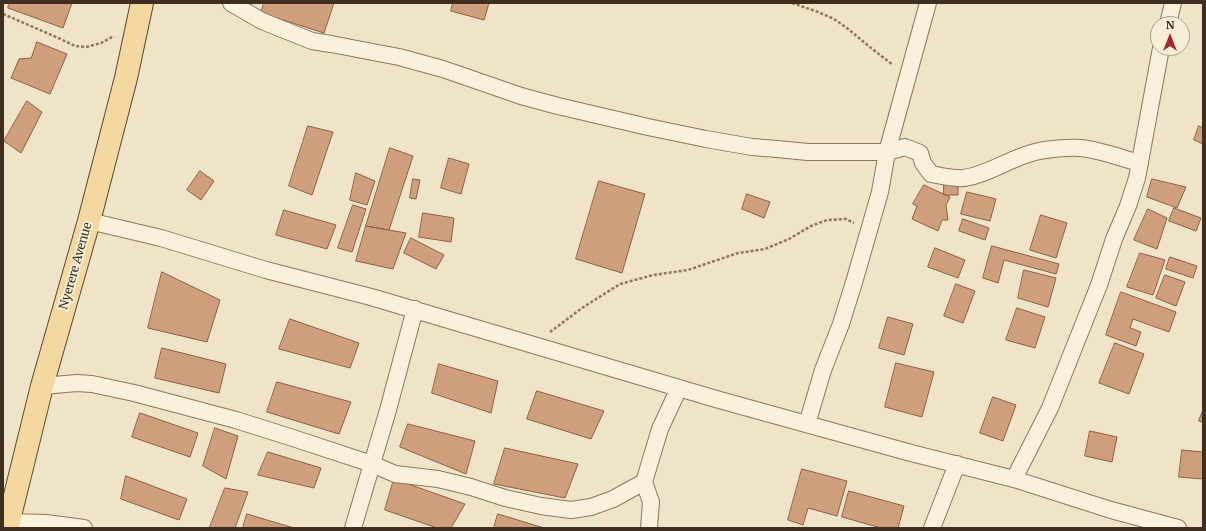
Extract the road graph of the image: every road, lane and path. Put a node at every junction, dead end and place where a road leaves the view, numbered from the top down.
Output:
1 (231, 3) edge
2 (792, 3) edge
3 (928, 3) edge
4 (1173, 3) edge
5 (140, 13) edge
6 (3, 14) edge
7 (1170, 16) edge
8 (1160, 56) edge
9 (907, 77) junction
10 (887, 152) junction
11 (1140, 163) junction
12 (89, 221) junction
13 (868, 230) junction
14 (415, 309) junction
15 (535, 346) junction
16 (42, 386) junction
17 (679, 388) junction
18 (807, 424) junction
19 (372, 464) junction
20 (957, 464) junction
21 (1014, 480) junction
22 (644, 482) junction
23 (8, 525) edge
24 (84, 528) edge
25 (353, 528) edge
26 (649, 528) edge
27 (932, 528) edge
28 (1178, 528) edge

1 - 10 street
2 - 9 path
3 - 9 street
4 - 7 street
5 - 6 path
5 - 12 main road, Nyerere Avenue
8 - 11 street
9 - 10 street
10 - 11 street
10 - 13 street
11 - 21 street
12 - 14 street
12 - 16 main road, Nyerere Avenue
13 - 15 path
13 - 18 street
14 - 15 street
14 - 19 street
15 - 17 street
16 - 19 street
16 - 23 main road, Nyerere Avenue
17 - 18 street
17 - 22 street
18 - 20 street
19 - 22 street
19 - 25 street
20 - 21 street
20 - 27 street
21 - 28 street
22 - 26 street
23 - 24 street

